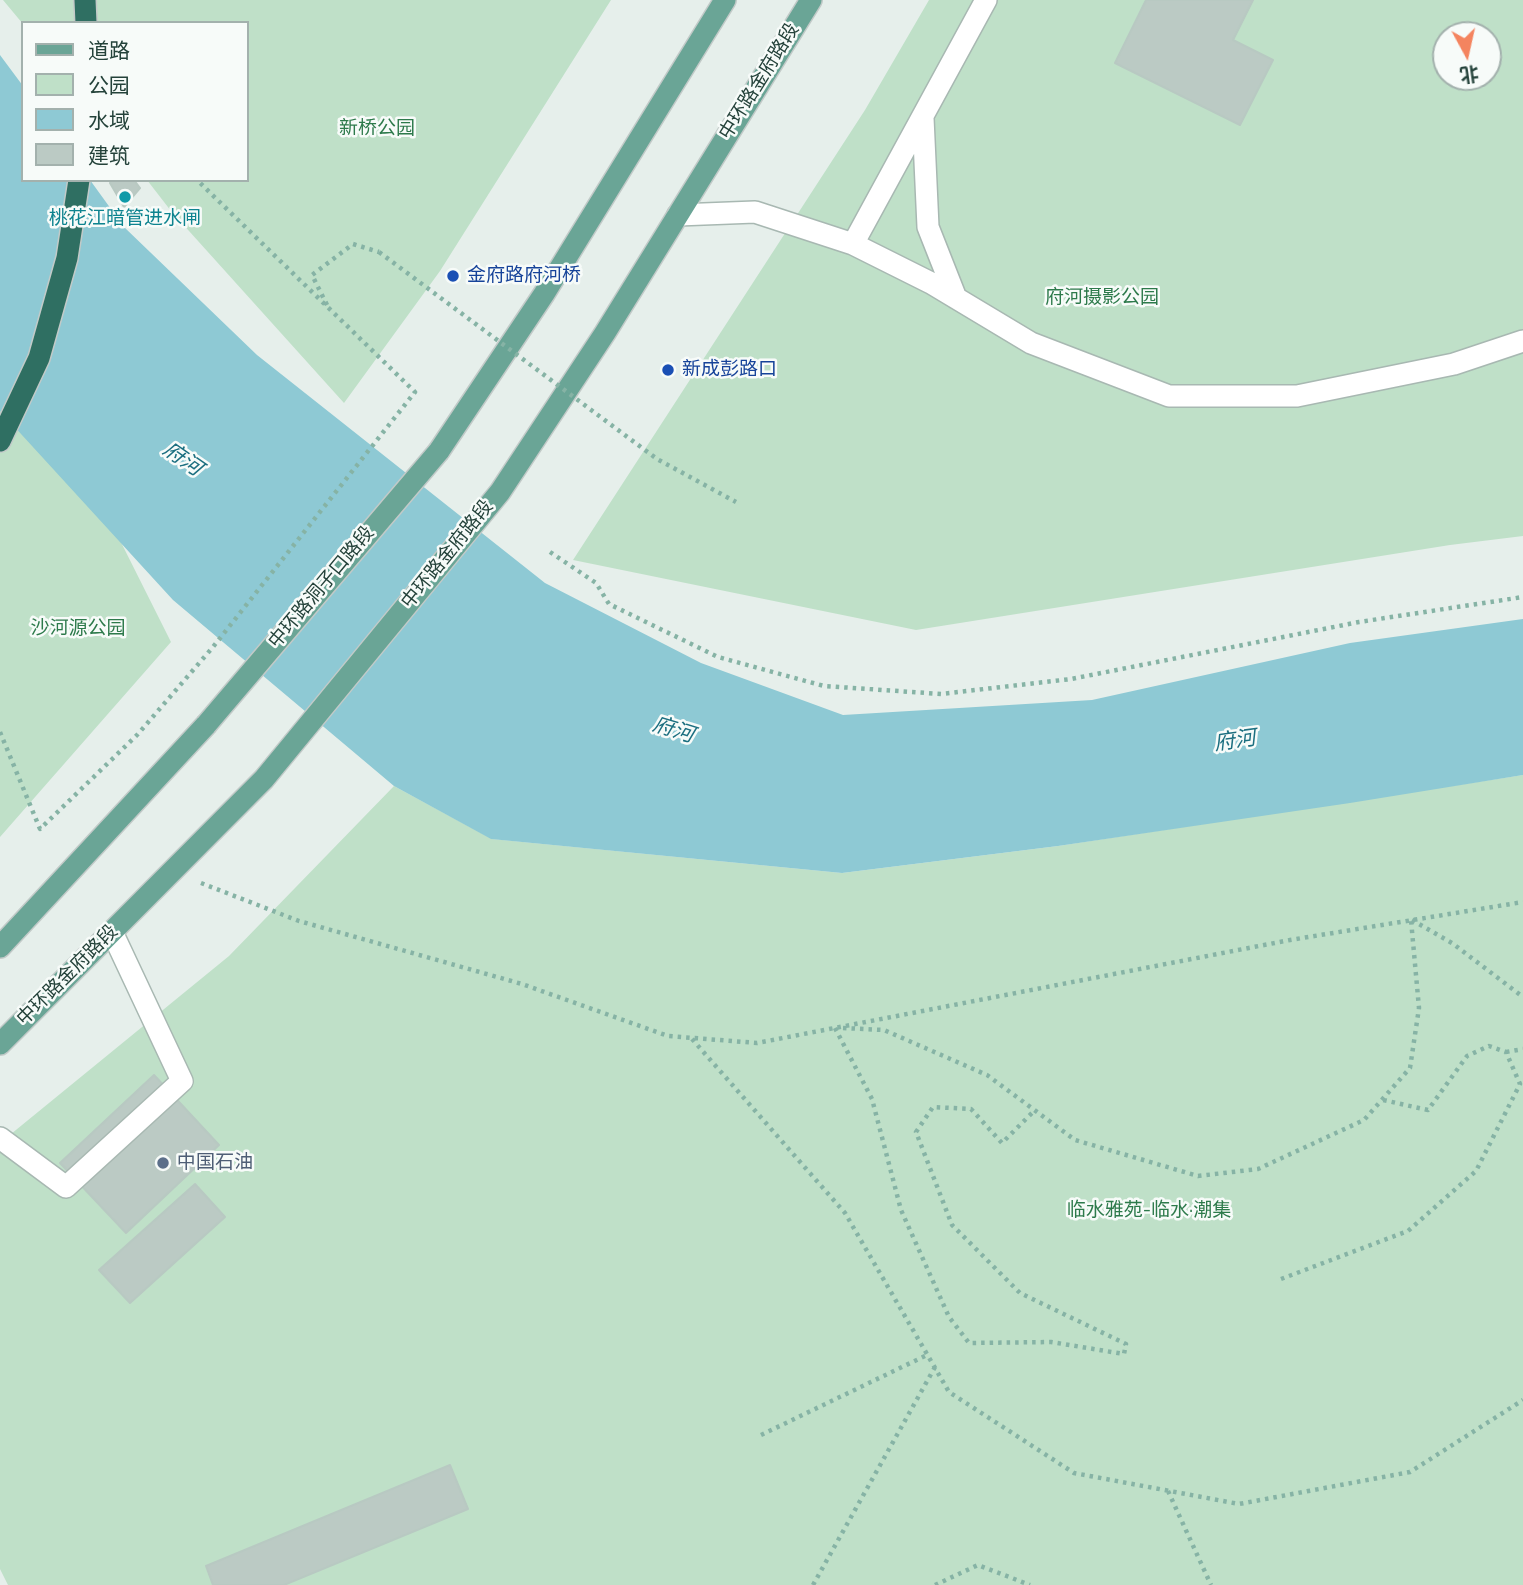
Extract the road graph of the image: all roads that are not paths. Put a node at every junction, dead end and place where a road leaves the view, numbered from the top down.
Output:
1 (85, 0) edge
2 (725, 0) edge
3 (810, 0) edge
4 (986, 0) edge
5 (86, 21) edge
6 (923, 116) junction
7 (79, 182) edge
8 (678, 215) junction
9 (853, 244) junction
10 (956, 298) junction
11 (1523, 341) edge
12 (0, 441) edge
13 (111, 932) junction
14 (0, 947) edge
15 (0, 1044) edge
16 (0, 1138) edge

1 - 5 highway
2 - 14 main road, 中环路洞子口路段, bridge
3 - 8 main road, 中环路金府路段
4 - 6 lane
6 - 9 lane
6 - 10 lane
7 - 12 highway
8 - 9 lane
8 - 13 main road, 中环路金府路段
9 - 10 lane
10 - 11 lane
13 - 15 main road, 中环路金府路段
13 - 16 lane

